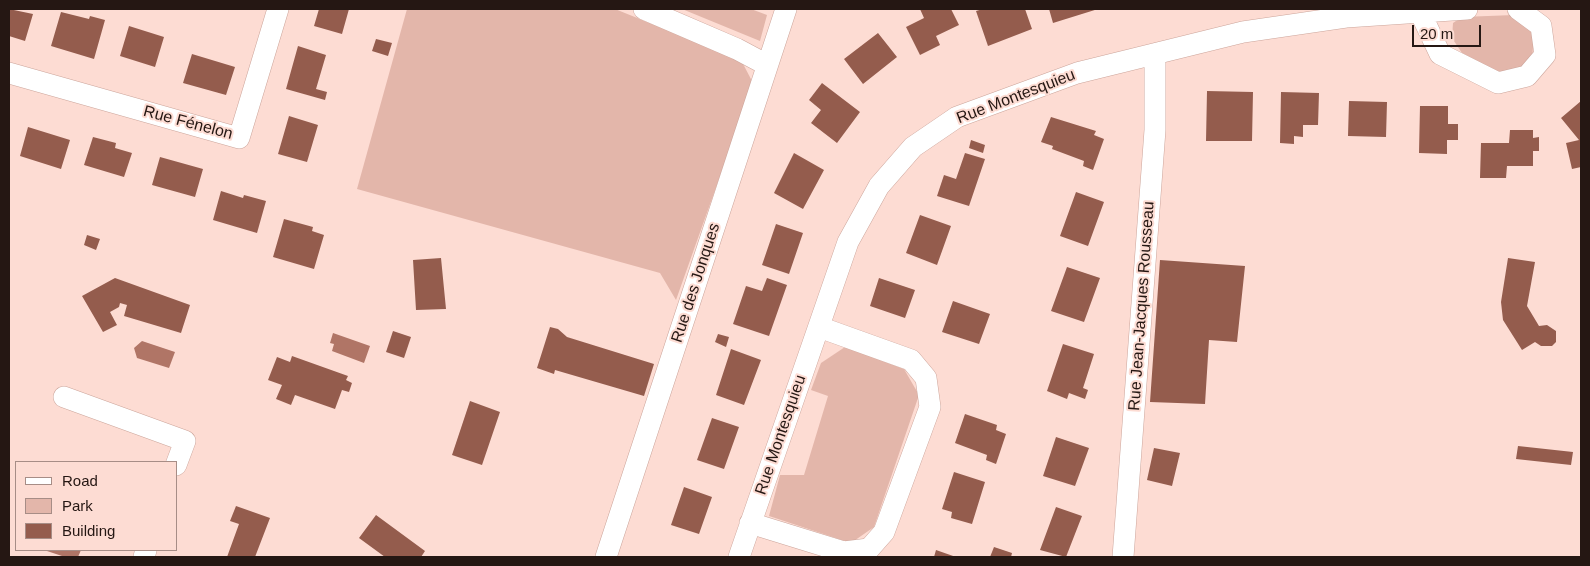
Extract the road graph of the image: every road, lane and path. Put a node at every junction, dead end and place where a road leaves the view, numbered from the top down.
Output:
1 (278, 9) edge
2 (644, 9) edge
3 (786, 9) edge
4 (1467, 9) edge
5 (1518, 9) edge
6 (1420, 12) junction
7 (1154, 54) junction
8 (767, 65) junction
9 (9, 73) edge
10 (818, 327) junction
11 (64, 396) dead end
12 (178, 461) edge
13 (750, 523) junction
14 (606, 557) edge
15 (739, 557) edge
16 (1123, 557) edge

1 - 9 street, Rue Fénelon
2 - 8 street
3 - 8 street, Rue des Jonques
4 - 6 street, Rue Montesquieu
5 - 6 street
6 - 7 street, Rue Montesquieu
7 - 10 street, Rue Montesquieu
7 - 16 street, Rue Jean-Jacques Rousseau
8 - 14 street, Rue des Jonques
10 - 13 street, Rue Montesquieu
10 - 13 street
11 - 12 street
13 - 15 street, Rue Montesquieu

